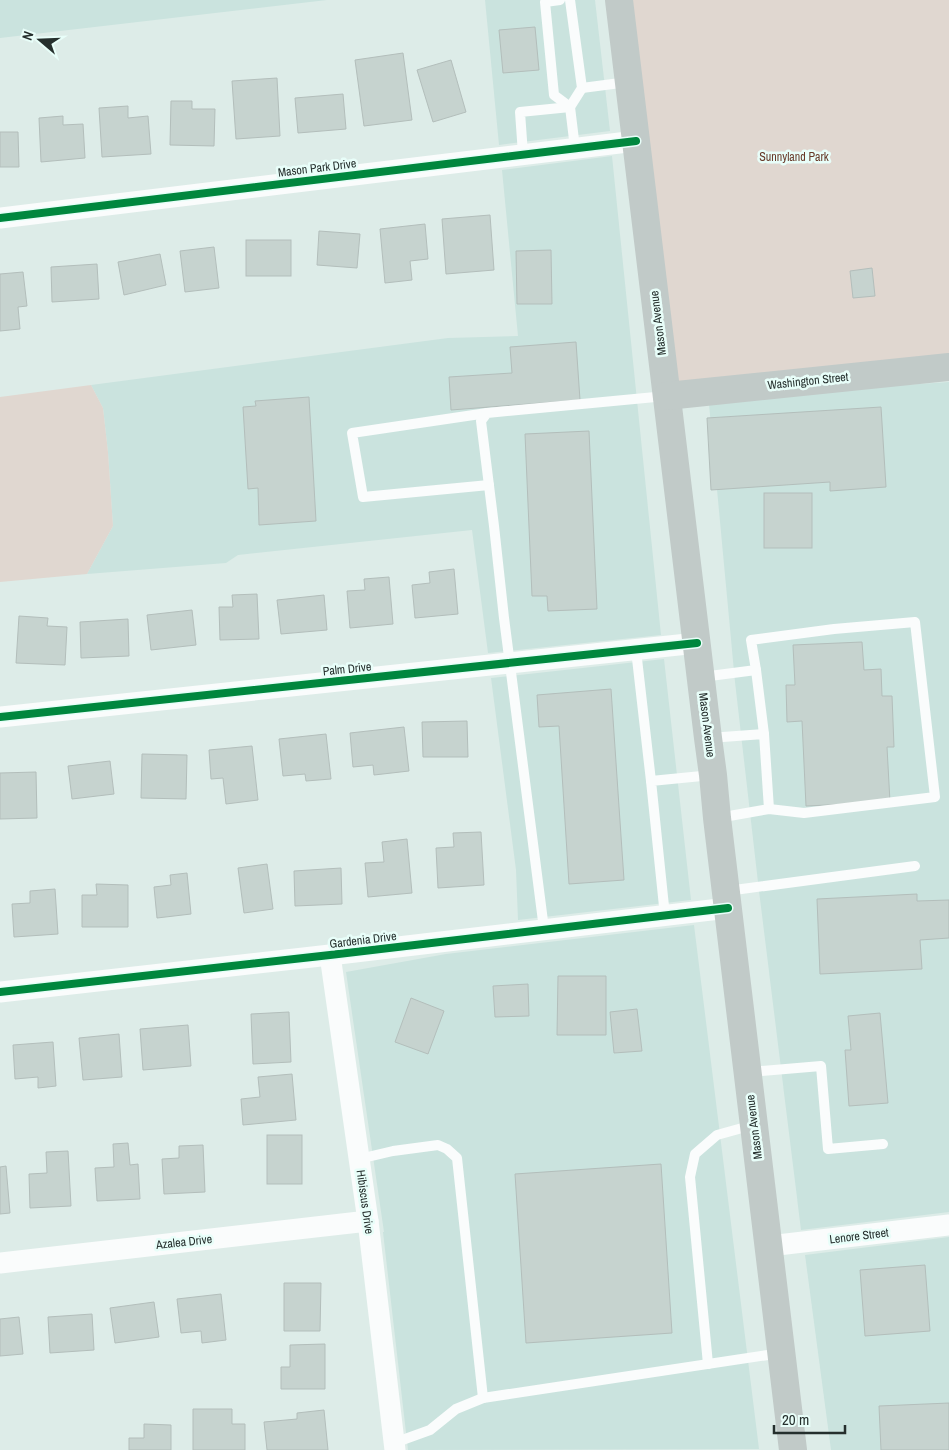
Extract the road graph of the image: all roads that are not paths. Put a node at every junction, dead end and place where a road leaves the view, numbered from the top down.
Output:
1 (560, 0) edge
2 (570, 0) edge
3 (619, 0) edge
4 (629, 82) junction
5 (582, 88) junction
6 (570, 107) junction
7 (636, 141) junction
8 (576, 148) junction
9 (523, 154) junction
10 (0, 218) edge
11 (949, 367) edge
12 (667, 396) junction
13 (487, 413) junction
14 (489, 485) junction
15 (697, 644) junction
16 (636, 650) junction
17 (510, 663) junction
18 (756, 670) junction
19 (700, 677) junction
20 (0, 717) edge
21 (764, 734) junction
22 (708, 738) junction
23 (713, 775) junction
24 (651, 781) junction
25 (769, 809) junction
26 (717, 818) junction
27 (915, 866) dead end
28 (727, 899) junction
29 (665, 916) junction
30 (544, 929) junction
31 (330, 955) junction
32 (0, 992) edge
33 (748, 1072) junction
34 (754, 1124) junction
35 (883, 1144) dead end
36 (359, 1160) junction
37 (368, 1221) junction
38 (949, 1225) edge
39 (769, 1246) junction
40 (0, 1263) edge
41 (782, 1352) junction
42 (708, 1364) junction
43 (483, 1398) junction
44 (394, 1447) edge
45 (793, 1450) edge

1 - 6 lane
2 - 5 lane
3 - 4 main road, Mason Avenue
4 - 5 lane
4 - 7 main road, Mason Avenue
5 - 6 lane
6 - 8 lane
6 - 9 lane
7 - 8 street, Mason Park Drive
7 - 12 main road, Mason Avenue
8 - 9 street, Mason Park Drive
9 - 10 street, Mason Park Drive
11 - 12 main road, Washington Street
12 - 13 lane
12 - 15 main road, Mason Avenue
13 - 14 lane
13 - 14 lane
14 - 17 lane
15 - 16 street, Palm Drive
15 - 19 main road, Mason Avenue
16 - 17 street, Palm Drive
16 - 24 lane
17 - 20 street, Palm Drive
17 - 30 lane
18 - 19 lane
18 - 21 lane
18 - 25 lane
19 - 22 main road, Mason Avenue
21 - 22 lane
21 - 25 lane
22 - 23 main road, Mason Avenue
23 - 24 lane
23 - 26 main road, Mason Avenue
24 - 29 lane
25 - 26 lane
26 - 28 main road, Mason Avenue
27 - 28 lane
28 - 29 street, Gardenia Drive
28 - 33 main road, Mason Avenue
29 - 30 street, Gardenia Drive
30 - 31 street, Gardenia Drive
31 - 32 street, Gardenia Drive
31 - 36 street, Hibiscus Drive
33 - 34 main road, Mason Avenue
33 - 35 lane
34 - 39 main road, Mason Avenue
34 - 42 lane
36 - 37 street, Hibiscus Drive
36 - 43 lane
37 - 40 street, Azalea Drive
37 - 44 street, Hibiscus Drive
38 - 39 street, Lenore Street
39 - 41 main road, Mason Avenue
41 - 42 lane
41 - 45 main road, Mason Avenue
42 - 43 lane
43 - 44 lane

